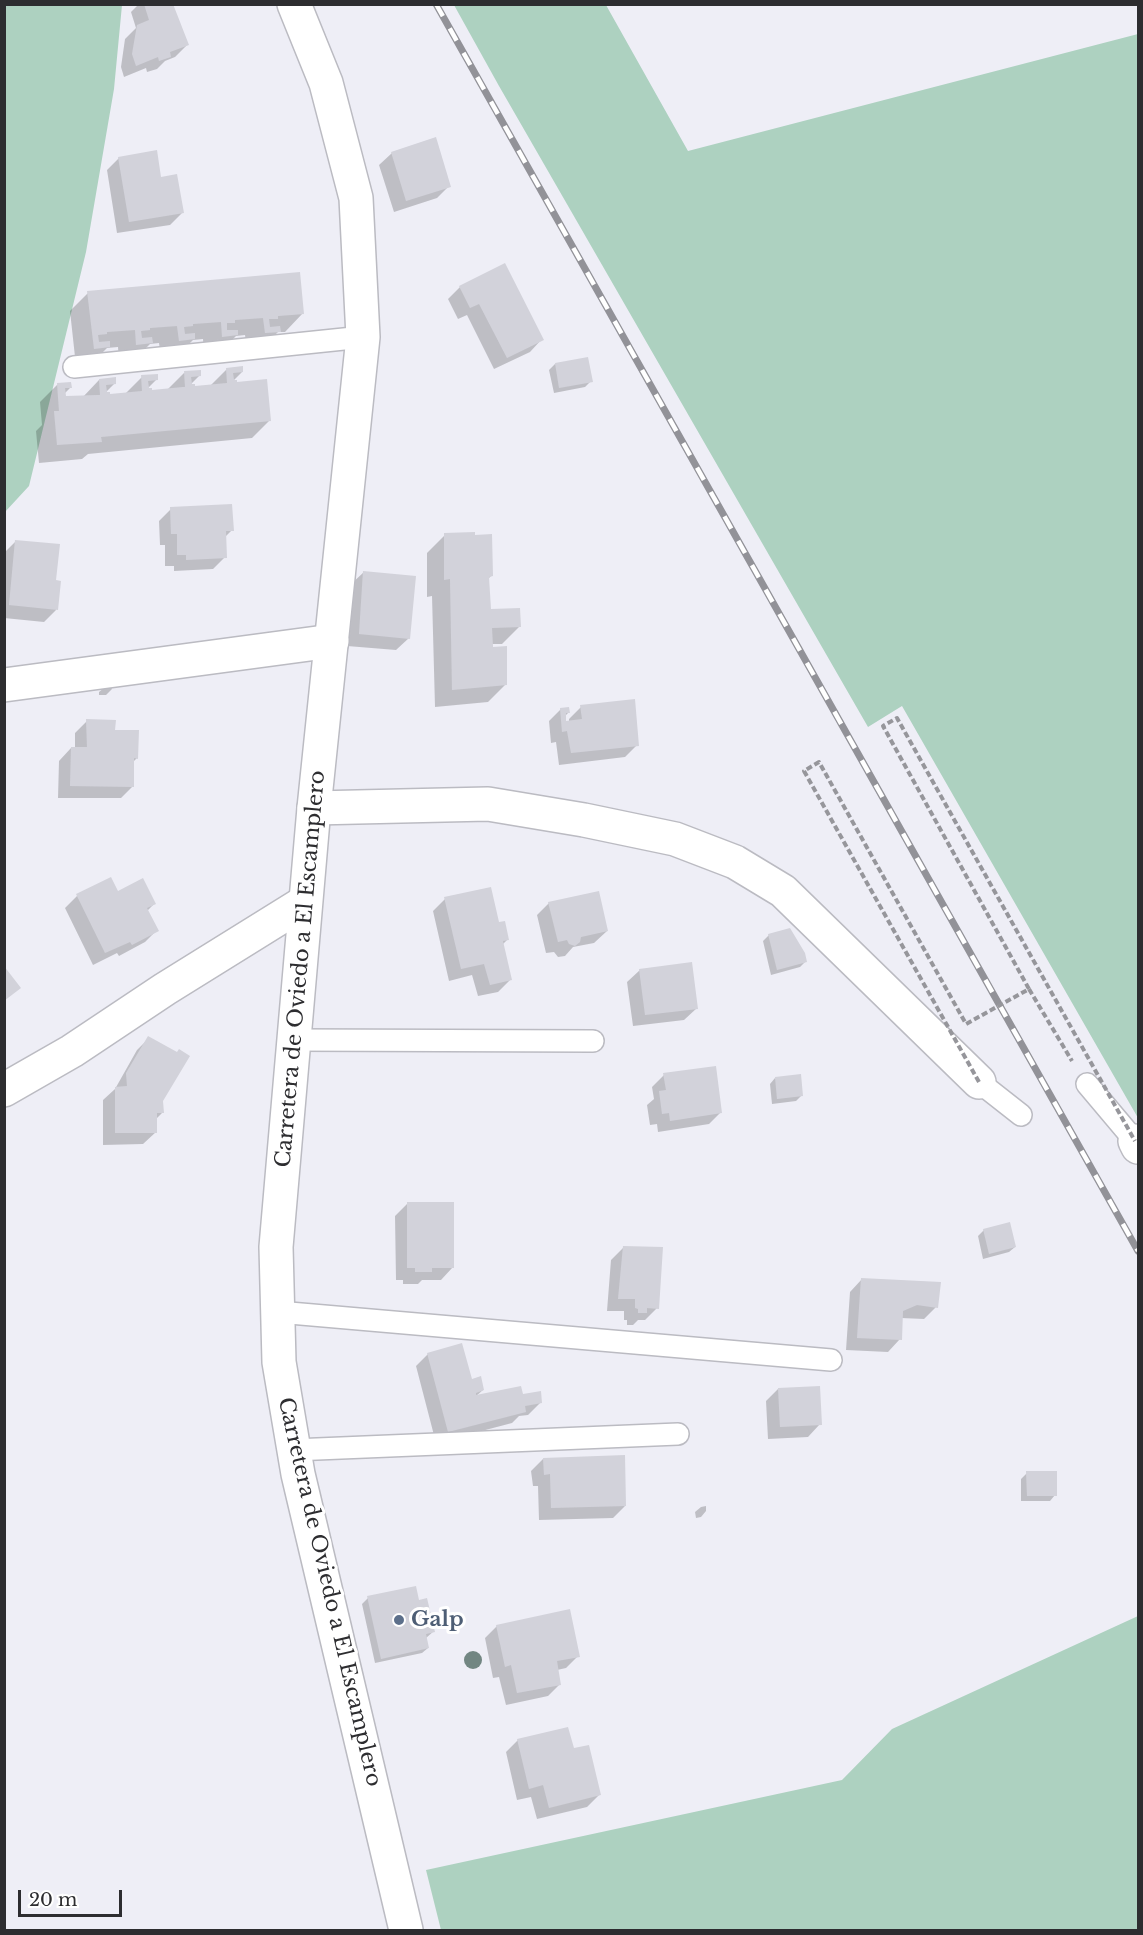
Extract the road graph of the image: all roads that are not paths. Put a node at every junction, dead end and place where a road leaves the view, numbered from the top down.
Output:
1 (294, 4) edge
2 (363, 337) junction
3 (74, 367) dead end
4 (333, 641) junction
5 (4, 685) edge
6 (314, 808) junction
7 (305, 902) junction
8 (293, 1040) junction
9 (593, 1041) dead end
10 (979, 1082) joint
11 (1086, 1084) road end
12 (4, 1090) edge
13 (1021, 1115) dead end
14 (1137, 1144) edge
15 (278, 1312) junction
16 (831, 1360) dead end
17 (678, 1434) dead end
18 (293, 1450) junction
19 (406, 1930) edge

1 - 2 street, Carretera de Oviedo a El Escamplero
2 - 3 lane
2 - 4 street, Carretera de Oviedo a El Escamplero
4 - 5 street
4 - 6 street, Carretera de Oviedo a El Escamplero
6 - 7 street, Carretera de Oviedo a El Escamplero
6 - 10 street
7 - 8 street, Carretera de Oviedo a El Escamplero
7 - 12 street
8 - 9 lane
8 - 15 street, Carretera de Oviedo a El Escamplero
10 - 13 lane
11 - 14 lane
15 - 16 lane
15 - 18 street, Carretera de Oviedo a El Escamplero
17 - 18 lane
18 - 19 street, Carretera de Oviedo a El Escamplero

